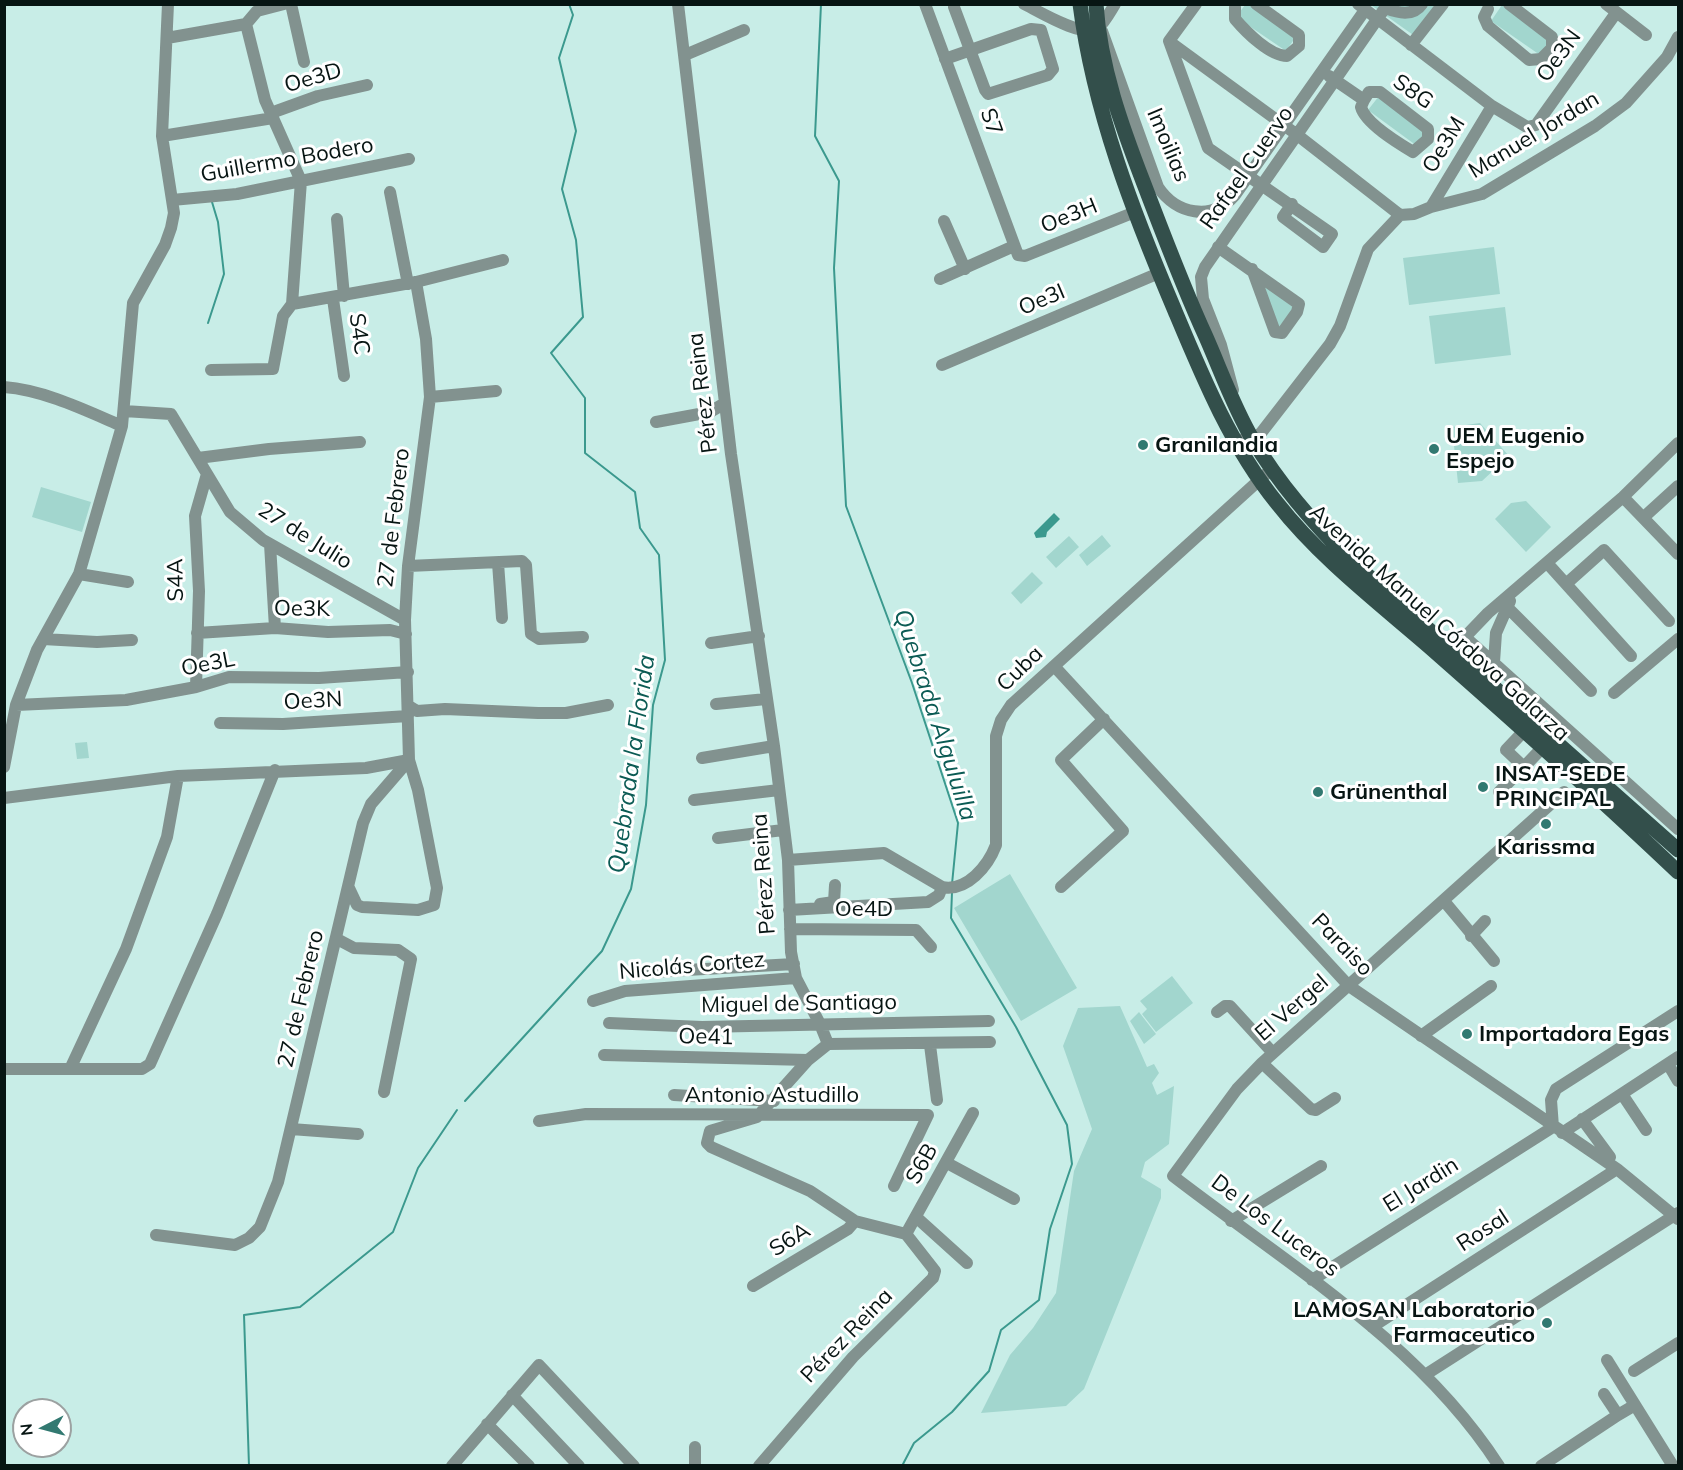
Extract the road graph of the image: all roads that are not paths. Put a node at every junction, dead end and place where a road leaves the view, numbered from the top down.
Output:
1 (168, 4) edge
2 (284, 4) edge
3 (291, 4) edge
4 (678, 4) edge
5 (925, 4) edge
6 (1024, 4) edge
7 (1080, 4) edge
8 (1096, 4) edge
9 (1114, 4) edge
10 (1196, 4) edge
11 (1256, 4) edge
12 (1422, 4) edge
13 (1443, 4) edge
14 (1509, 4) edge
15 (1236, 5) edge
16 (1487, 6) edge
17 (954, 7) dead end
18 (1361, 7) edge
19 (1611, 9) edge
20 (1378, 19) junction
21 (246, 24) junction
22 (1100, 27) junction
23 (744, 30) dead end
24 (1084, 32) junction
25 (1646, 35) dead end
26 (1678, 37) edge
27 (167, 38) junction
28 (1169, 41) junction
29 (1411, 45) junction
30 (969, 50) junction
31 (686, 55) junction
32 (945, 59) junction
33 (304, 62) dead end
34 (1320, 70) junction
35 (1334, 79) junction
36 (367, 85) dead end
37 (1364, 100) junction
38 (1492, 106) junction
39 (272, 116) junction
40 (1286, 126) junction
41 (1296, 134) junction
42 (162, 136) junction
43 (409, 159) dead end
44 (1249, 175) junction
45 (301, 181) junction
46 (1261, 183) junction
47 (390, 192) dead end
48 (172, 200) junction
49 (1292, 204) dead end
50 (1431, 207) junction
51 (1135, 212) junction
52 (1400, 215) junction
53 (337, 219) dead end
54 (944, 221) dead end
55 (1218, 247) junction
56 (1016, 250) junction
57 (503, 260) dead end
58 (965, 268) junction
59 (1252, 269) junction
60 (1159, 273) junction
61 (939, 279) dead end
62 (412, 283) junction
63 (338, 297) junction
64 (292, 304) junction
65 (942, 365) dead end
66 (211, 370) dead end
67 (344, 376) dead end
68 (4, 387) edge
69 (496, 391) dead end
70 (430, 398) junction
71 (725, 403) junction
72 (1236, 406) junction
73 (124, 411) junction
74 (656, 422) dead end
75 (122, 426) junction
76 (1252, 439) junction
77 (1235, 440) junction
78 (360, 442) dead end
79 (1678, 443) edge
80 (198, 458) junction
81 (207, 474) junction
82 (1266, 475) junction
83 (1678, 486) edge
84 (1623, 497) junction
85 (1644, 517) junction
86 (270, 544) junction
87 (1678, 554) edge
88 (498, 563) junction
89 (1548, 564) junction
90 (408, 566) junction
91 (79, 574) junction
92 (128, 582) dead end
93 (1566, 584) junction
94 (1512, 594) junction
95 (1507, 607) junction
96 (502, 618) dead end
97 (405, 620) junction
98 (1669, 621) dead end
99 (275, 628) junction
100 (197, 633) junction
101 (406, 634) junction
102 (759, 636) junction
103 (1465, 637) junction
104 (583, 638) dead end
105 (42, 639) junction
106 (1678, 639) edge
107 (132, 640) dead end
108 (711, 643) dead end
109 (1452, 651) junction
110 (1631, 656) dead end
111 (1494, 663) junction
112 (1054, 666) junction
113 (408, 672) junction
114 (196, 687) junction
115 (1591, 691) dead end
116 (1614, 693) dead end
117 (766, 699) junction
118 (716, 704) dead end
119 (16, 705) junction
120 (608, 705) dead end
121 (409, 711) junction
122 (1104, 719) junction
123 (1545, 721) junction
124 (220, 723) dead end
125 (1524, 730) junction
126 (774, 746) junction
127 (1543, 747) junction
128 (702, 758) dead end
129 (409, 760) junction
130 (1593, 763) junction
131 (4, 767) edge
132 (1524, 767) junction
133 (275, 770) junction
134 (178, 776) junction
135 (779, 790) junction
136 (1499, 792) dead end
137 (1564, 792) dead end
138 (4, 798) edge
139 (694, 800) dead end
140 (1678, 829) edge
141 (783, 830) junction
142 (718, 838) dead end
143 (1678, 850) edge
144 (788, 860) junction
145 (1678, 872) edge
146 (835, 885) dead end
147 (942, 887) junction
148 (1061, 887) dead end
149 (349, 888) junction
150 (1444, 901) junction
151 (789, 908) junction
152 (1485, 921) dead end
153 (790, 929) junction
154 (1471, 936) junction
155 (337, 939) junction
156 (931, 947) dead end
157 (1494, 961) dead end
158 (794, 964) junction
159 (651, 972) dead end
160 (796, 978) junction
161 (1491, 986) dead end
162 (1349, 987) junction
163 (593, 1001) dead end
164 (1678, 1011) edge
165 (1217, 1012) dead end
166 (989, 1021) dead end
167 (609, 1023) dead end
168 (820, 1024) junction
169 (1421, 1036) junction
170 (990, 1042) dead end
171 (828, 1044) junction
172 (930, 1045) junction
173 (1273, 1053) junction
174 (604, 1055) dead end
175 (808, 1060) junction
176 (1673, 1060) edge
177 (1262, 1063) junction
178 (71, 1067) junction
179 (4, 1069) edge
180 (1678, 1081) edge
181 (384, 1092) dead end
182 (1622, 1094) junction
183 (674, 1095) dead end
184 (1335, 1098) dead end
185 (937, 1100) dead end
186 (774, 1101) junction
187 (973, 1113) dead end
188 (757, 1117) junction
189 (1582, 1119) junction
190 (539, 1121) dead end
191 (291, 1129) junction
192 (1558, 1130) junction
193 (1646, 1130) dead end
194 (358, 1134) dead end
195 (1610, 1157) dead end
196 (947, 1163) junction
197 (1321, 1166) dead end
198 (1617, 1169) junction
199 (1173, 1176) joint
200 (894, 1186) dead end
201 (1014, 1199) dead end
202 (916, 1216) junction
203 (1678, 1216) edge
204 (1231, 1221) junction
205 (851, 1225) junction
206 (906, 1234) junction
207 (156, 1235) dead end
208 (967, 1263) dead end
209 (1312, 1280) junction
210 (753, 1286) dead end
211 (1372, 1328) junction
212 (1678, 1342) edge
213 (1607, 1360) dead end
214 (1634, 1371) dead end
215 (1425, 1375) junction
216 (1604, 1394) dead end
217 (512, 1395) junction
218 (1635, 1405) junction
219 (1618, 1415) junction
220 (487, 1424) junction
221 (695, 1447) dead end
222 (452, 1466) edge
223 (529, 1466) edge
224 (579, 1466) edge
225 (634, 1466) edge
226 (695, 1466) edge
227 (759, 1466) edge
228 (1499, 1466) edge
229 (1541, 1466) edge
230 (1673, 1466) edge

1 - 27 street
2 - 21 street
3 - 33 street
4 - 31 street, Pérez Reina
5 - 32 street, S7
6 - 24 street
7 - 24 main road, Avenida Manuel Córdova Galarza
8 - 22 main road, Avenida Manuel Córdova Galarza
9 - 22 street
10 - 28 street
11 - 15 street
12 - 20 street
13 - 29 street
14 - 16 street
17 - 30 street
18 - 20 street
18 - 34 street, Imoilias
19 - 25 street
19 - 38 street, Oe3N
20 - 29 street
20 - 35 street, Rafael Cuervo
21 - 27 street
21 - 39 street
22 - 24 street
22 - 44 street, Imoilias
22 - 72 main road, Avenida Manuel Córdova Galarza
23 - 31 street
24 - 51 main road, Avenida Manuel Córdova Galarza
26 - 50 street, Manuel Jordan
27 - 42 street
28 - 40 street
28 - 44 street
29 - 38 street
30 - 30 street
30 - 32 street
31 - 71 street, Pérez Reina
32 - 56 street, S7
34 - 35 street, S8G
34 - 40 street, Imoilias
35 - 37 street, S8G
35 - 41 street, Rafael Cuervo
36 - 39 street, Oe3D
37 - 37 street, S8G
38 - 50 street, Oe3M
39 - 42 street, Oe3D
39 - 45 street
40 - 41 street
40 - 44 street, Imoilias
41 - 46 street, Rafael Cuervo
41 - 52 street
42 - 48 street
43 - 45 street, Guillermo Bodero
44 - 46 street
45 - 48 street, Guillermo Bodero
45 - 64 street
46 - 49 street
46 - 55 street, Rafael Cuervo
47 - 62 street, 27 de Febrero
48 - 73 street
50 - 52 street, Manuel Jordan
51 - 56 street, Oe3H
51 - 60 main road, Avenida Manuel Córdova Galarza
52 - 76 street
53 - 63 street, S4C
54 - 58 street
55 - 59 street
55 - 72 street, Rafael Cuervo
56 - 58 street, Oe3H
57 - 62 street
58 - 61 street, Oe3H
59 - 59 street
60 - 65 street, Oe3I
60 - 77 main road, Avenida Manuel Córdova Galarza
62 - 63 street
62 - 70 street, 27 de Febrero
63 - 64 street
63 - 67 street, S4C
64 - 66 street
68 - 75 street
69 - 70 street
70 - 90 street, 27 de Febrero
71 - 74 street
71 - 102 street, Pérez Reina
72 - 76 main road, Avenida Manuel Córdova Galarza
73 - 75 street
73 - 80 street, 27 de Julio
75 - 91 street
76 - 77 street
76 - 82 main road, Avenida Manuel Córdova Galarza
77 - 82 main road, Avenida Manuel Córdova Galarza
78 - 80 street
79 - 84 street
80 - 81 street, 27 de Julio
81 - 86 street, 27 de Julio
81 - 100 street, S4A
82 - 109 main road, Avenida Manuel Córdova Galarza
82 - 112 street, Cuba
82 - 125 main road, Avenida Manuel Córdova Galarza
83 - 85 street
84 - 85 street
84 - 89 street
85 - 87 street
86 - 97 street, 27 de Julio
86 - 99 street
88 - 90 street
88 - 96 street
88 - 104 street
89 - 93 street
89 - 94 street
90 - 97 street, 27 de Febrero
91 - 92 street
91 - 105 street
93 - 98 street
93 - 110 street
94 - 95 street
94 - 103 street
95 - 111 street
95 - 115 street
97 - 101 street, 27 de Febrero
99 - 100 street, Oe3K
99 - 101 street, Oe3K
100 - 114 street, S4A
101 - 113 street, 27 de Febrero
102 - 108 street
102 - 117 street, Pérez Reina
103 - 109 street
103 - 111 street
105 - 107 street
105 - 119 street
106 - 116 street
109 - 123 main road, Avenida Manuel Córdova Galarza
111 - 123 street
112 - 122 street, Paraiso
112 - 147 street, Cuba
113 - 114 street, Oe3L
113 - 121 street, 27 de Febrero
114 - 119 street, Oe3L
117 - 118 street
117 - 126 street, Pérez Reina
119 - 131 street
120 - 121 street, Oe3N
121 - 124 street, Oe3N
121 - 129 street, 27 de Febrero
122 - 148 street
122 - 162 street, Paraiso
123 - 130 main road, Avenida Manuel Córdova Galarza
125 - 127 main road, Avenida Manuel Córdova Galarza
125 - 132 street
126 - 128 street
126 - 135 street, Pérez Reina
127 - 132 street
127 - 145 main road, Avenida Manuel Córdova Galarza
129 - 133 street
129 - 149 street, 27 de Febrero
129 - 149 street
130 - 140 street
130 - 143 main road, Avenida Manuel Córdova Galarza
132 - 136 street
133 - 134 street
133 - 178 street
134 - 138 street
134 - 178 street
135 - 139 street
135 - 141 street, Pérez Reina
137 - 150 street, El Vergel
141 - 142 street
141 - 144 street, Pérez Reina
144 - 147 street
144 - 151 street, Pérez Reina
146 - 151 street
147 - 151 street, Cuba
149 - 155 street, 27 de Febrero
150 - 154 street
150 - 162 street, El Vergel
151 - 153 street, Pérez Reina
152 - 154 street
153 - 156 street, Oe4D
153 - 158 street, Pérez Reina
154 - 157 street
155 - 181 street
155 - 191 street, 27 de Febrero
158 - 159 street
158 - 160 street, Pérez Reina
160 - 163 street, Nicolás Cortez
160 - 168 street, Pérez Reina
161 - 169 street
162 - 169 street, Paraiso
162 - 173 street, El Vergel
164 - 192 street
165 - 173 street
166 - 168 street, Miguel de Santiago
167 - 168 street, Miguel de Santiago
168 - 171 street, Pérez Reina
169 - 192 street, Paraiso
170 - 172 street
171 - 172 street
171 - 175 street
172 - 185 street
173 - 177 street, El Vergel
174 - 175 street, Oe41
175 - 186 street
176 - 180 street
176 - 182 street, El Jardin
177 - 184 street
177 - 199 street, El Vergel
178 - 179 street
182 - 189 street, El Jardin
182 - 193 street
183 - 186 street
186 - 188 street
187 - 196 street, S6B
188 - 190 street, Antonio Astudillo
188 - 200 street, Antonio Astudillo
188 - 205 street
189 - 192 street, El Jardin
189 - 195 street
191 - 194 street
191 - 207 street, 27 de Febrero
192 - 198 street, Paraiso
192 - 209 street, El Jardin
196 - 201 street
196 - 202 street, S6B
197 - 204 street
198 - 203 street, Paraiso
198 - 211 street, Rosal
199 - 204 street, De Los Luceros
202 - 206 street, S6B
202 - 208 street
203 - 215 street
204 - 209 street, De Los Luceros
205 - 206 street
205 - 210 street, S6A
206 - 227 street, Pérez Reina
209 - 211 street, De Los Luceros
211 - 215 street, De Los Luceros
212 - 214 street
213 - 218 street
215 - 228 street, De Los Luceros
216 - 219 street
217 - 220 street
217 - 224 street
217 - 225 street
218 - 219 street
218 - 230 street
219 - 229 street
220 - 222 street
220 - 223 street
221 - 226 street

